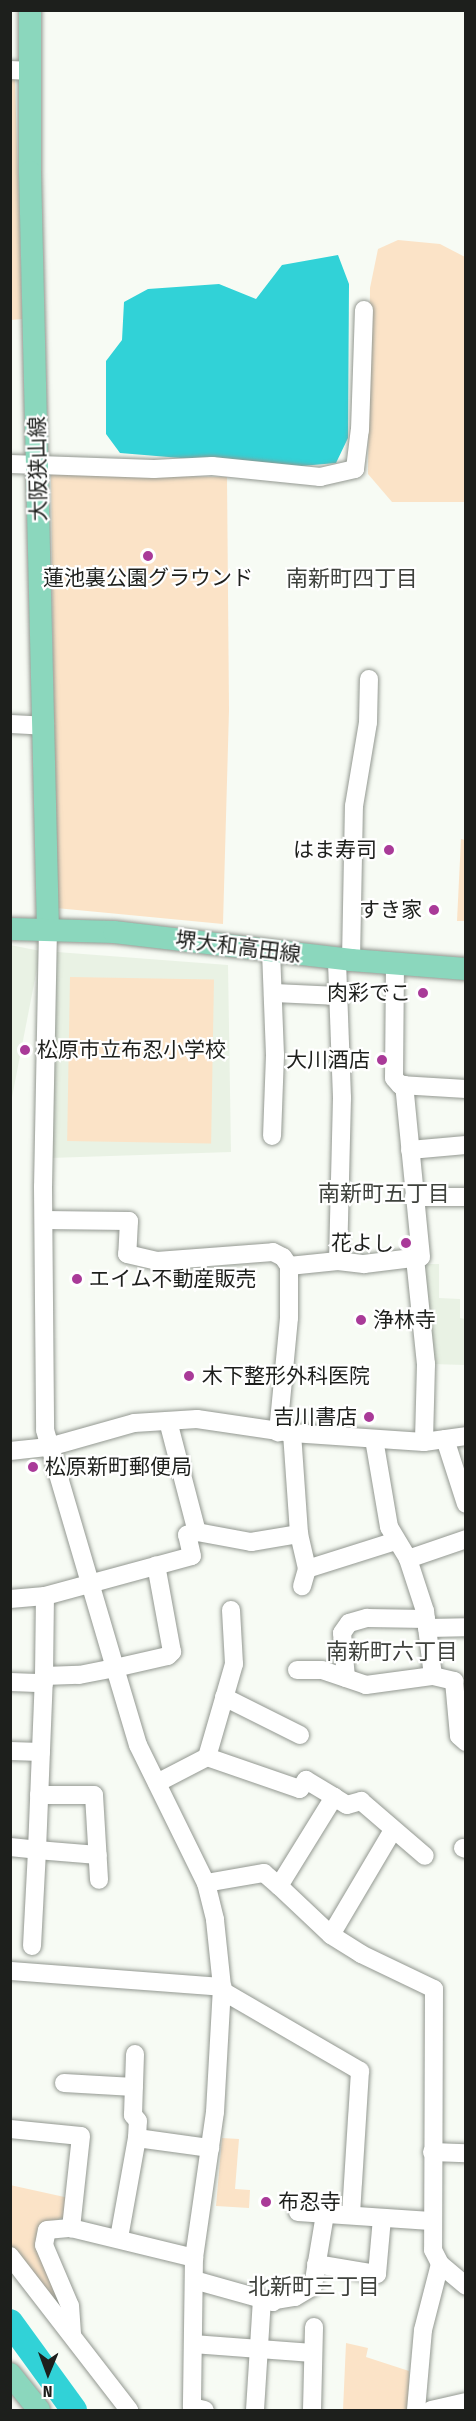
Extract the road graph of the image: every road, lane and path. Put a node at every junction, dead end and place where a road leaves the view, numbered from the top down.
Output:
1 (30, 10) edge
2 (21, 70) edge
3 (364, 310) dead end
4 (10, 464) edge
5 (37, 464) junction
6 (369, 679) dead end
7 (10, 724) edge
8 (45, 726) junction
9 (48, 927) junction
10 (10, 929) edge
11 (271, 951) junction
12 (344, 960) junction
13 (395, 964) junction
14 (465, 969) edge
15 (273, 993) junction
16 (340, 996) junction
17 (404, 1085) junction
18 (465, 1089) edge
19 (272, 1136) dead end
20 (465, 1145) edge
21 (410, 1150) junction
22 (414, 1197) junction
23 (465, 1197) edge
24 (44, 1220) junction
25 (415, 1258) junction
26 (338, 1261) junction
27 (289, 1266) junction
28 (168, 1421) junction
29 (285, 1433) junction
30 (465, 1436) edge
31 (374, 1438) junction
32 (445, 1439) junction
33 (424, 1442) junction
34 (49, 1447) junction
35 (10, 1451) edge
36 (465, 1504) edge
37 (197, 1532) junction
38 (299, 1534) junction
39 (465, 1539) edge
40 (396, 1541) junction
41 (408, 1559) junction
42 (156, 1565) junction
43 (307, 1569) junction
44 (92, 1582) junction
45 (302, 1586) dead end
46 (45, 1596) junction
47 (10, 1599) edge
48 (231, 1610) dead end
49 (427, 1623) junction
50 (465, 1627) edge
51 (115, 1668) junction
52 (297, 1670) dead end
53 (432, 1676) junction
54 (346, 1678) junction
55 (44, 1679) junction
56 (10, 1682) edge
57 (224, 1697) junction
58 (300, 1735) dead end
59 (465, 1742) edge
60 (10, 1751) edge
61 (41, 1752) junction
62 (207, 1757) junction
63 (158, 1783) junction
64 (39, 1796) junction
65 (334, 1797) junction
66 (393, 1830) junction
67 (10, 1847) edge
68 (37, 1850) junction
69 (98, 1855) junction
70 (425, 1856) dead end
71 (99, 1880) dead end
72 (206, 1883) junction
73 (279, 1886) junction
74 (331, 1935) junction
75 (32, 1946) dead end
76 (10, 1971) edge
77 (221, 1988) junction
78 (135, 2054) dead end
79 (64, 2083) dead end
80 (134, 2087) junction
81 (10, 2129) edge
82 (137, 2138) junction
83 (210, 2148) junction
84 (432, 2152) junction
85 (465, 2153) edge
86 (298, 2212) dead end
87 (325, 2214) junction
88 (351, 2215) junction
89 (382, 2218) junction
90 (431, 2221) junction
91 (71, 2228) junction
92 (119, 2238) junction
93 (10, 2256) edge
94 (194, 2258) junction
95 (316, 2264) junction
96 (440, 2264) junction
97 (194, 2280) junction
98 (465, 2286) edge
99 (269, 2301) junction
100 (314, 2327) dead end
101 (72, 2334) junction
102 (193, 2344) junction
103 (259, 2348) junction
104 (313, 2353) junction
105 (10, 2373) edge
106 (18, 2396) edge
107 (465, 2402) edge
108 (197, 2409) edge
109 (39, 2410) edge
110 (129, 2410) edge
111 (255, 2410) edge
112 (312, 2410) edge
113 (416, 2410) edge
114 (431, 2410) edge

1 - 2 main road, 大阪狭山線
2 - 5 main road, 大阪狭山線
3 - 5 street
4 - 5 street
5 - 8 main road, 大阪狭山線
6 - 12 street
7 - 8 street
8 - 9 main road, 大阪狭山線
9 - 10 main road, 堺大和高田線
9 - 11 main road, 堺大和高田線
9 - 24 street
11 - 12 main road, 堺大和高田線
11 - 15 street
12 - 13 main road, 堺大和高田線
12 - 16 street
13 - 14 main road, 堺大和高田線
13 - 17 street
15 - 16 street
15 - 19 street
16 - 26 street
17 - 18 street
17 - 21 street
20 - 21 street
21 - 22 street
22 - 23 street
22 - 25 street
24 - 27 street
24 - 34 street
25 - 26 street
25 - 33 street
26 - 27 street
27 - 29 street
28 - 29 street
28 - 34 street
28 - 37 street
29 - 31 street
29 - 38 street
30 - 32 street
31 - 33 street
31 - 40 street
32 - 33 street
32 - 36 street
34 - 35 street
34 - 44 street
37 - 38 street
37 - 42 street
38 - 43 street
39 - 41 street
40 - 41 street
40 - 43 street
41 - 49 street
42 - 44 street
42 - 51 street
43 - 45 street
44 - 46 street
44 - 51 street
46 - 47 street
46 - 55 street
48 - 57 street
49 - 50 street
49 - 53 street
49 - 54 street
51 - 55 street
51 - 63 street
52 - 54 street
53 - 54 street
53 - 59 street
55 - 56 street
55 - 61 street
57 - 58 street
57 - 62 street
60 - 61 street
61 - 64 street
62 - 63 street
62 - 65 street
63 - 72 street
64 - 68 street
64 - 69 street
65 - 66 street
65 - 73 street
66 - 70 street
66 - 74 street
67 - 68 street
68 - 69 street
68 - 75 street
69 - 71 street
72 - 73 street
72 - 77 street
73 - 74 street
74 - 84 street
76 - 77 street
77 - 83 street
77 - 88 street
78 - 80 street
79 - 80 street
80 - 82 street
81 - 91 street
82 - 83 street
82 - 92 street
83 - 94 street
84 - 85 street
84 - 90 street
86 - 87 street
87 - 88 street
87 - 95 street
88 - 89 street
89 - 90 street
89 - 95 street
90 - 96 street
91 - 92 street
91 - 101 street
92 - 94 street
93 - 101 street
94 - 97 street
95 - 99 street
96 - 98 street
96 - 113 street
97 - 99 street
97 - 102 street
99 - 103 street
100 - 104 street
101 - 110 street
102 - 103 street
102 - 108 street
103 - 104 street
103 - 111 street
104 - 112 street
105 - 106 main road
106 - 109 main road
107 - 114 street

